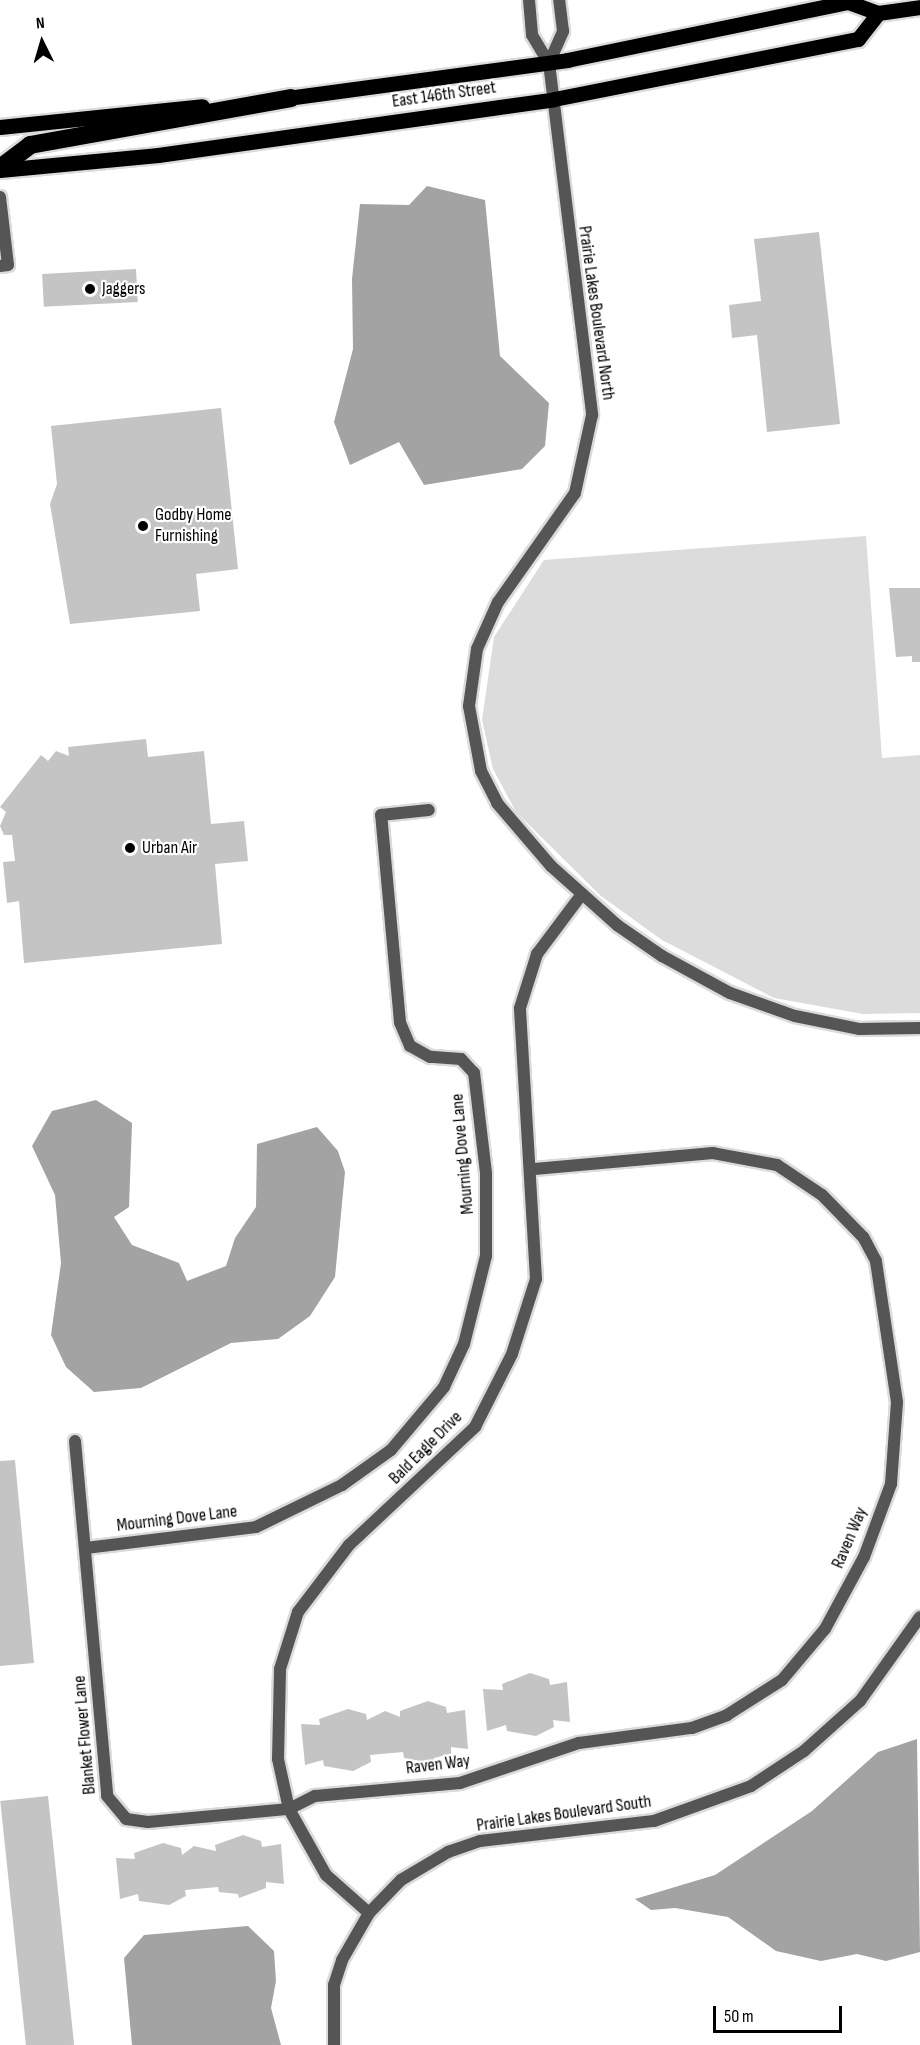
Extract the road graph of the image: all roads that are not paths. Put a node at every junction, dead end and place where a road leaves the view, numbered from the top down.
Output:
1 (529, 0) edge
2 (560, 0) edge
3 (920, 7) edge
4 (879, 13) junction
5 (549, 63) junction
6 (291, 98) junction
7 (554, 99) junction
8 (0, 127) edge
9 (0, 169) edge
10 (0, 197) edge
11 (0, 266) edge
12 (429, 810) dead end
13 (582, 894) junction
14 (920, 1028) edge
15 (532, 1169) junction
16 (75, 1441) dead end
17 (86, 1548) junction
18 (920, 1617) edge
19 (289, 1809) junction
20 (369, 1913) junction
21 (334, 2045) edge

1 - 5 street
2 - 5 street
3 - 4 main road, East 146th Street
4 - 5 main road, East 146th Street
4 - 7 main road, East 146th Street
5 - 6 main road, East 146th Street
5 - 7 street, Prairie Lakes Boulevard North
6 - 8 main road, East 146th Street
6 - 9 highway
7 - 9 main road, East 146th Street
7 - 13 street, Prairie Lakes Boulevard North
10 - 11 street
12 - 17 street, Mourning Dove Lane
13 - 14 street, Prairie Lakes Boulevard North
13 - 15 street, Bald Eagle Drive
15 - 19 street, Bald Eagle Drive
15 - 19 street, Raven Way
16 - 17 street, Blanket Flower Lane
17 - 19 street, Blanket Flower Lane
18 - 20 street, Prairie Lakes Boulevard South
19 - 20 street, Bald Eagle Drive
20 - 21 street, Prairie Lakes Boulevard South

